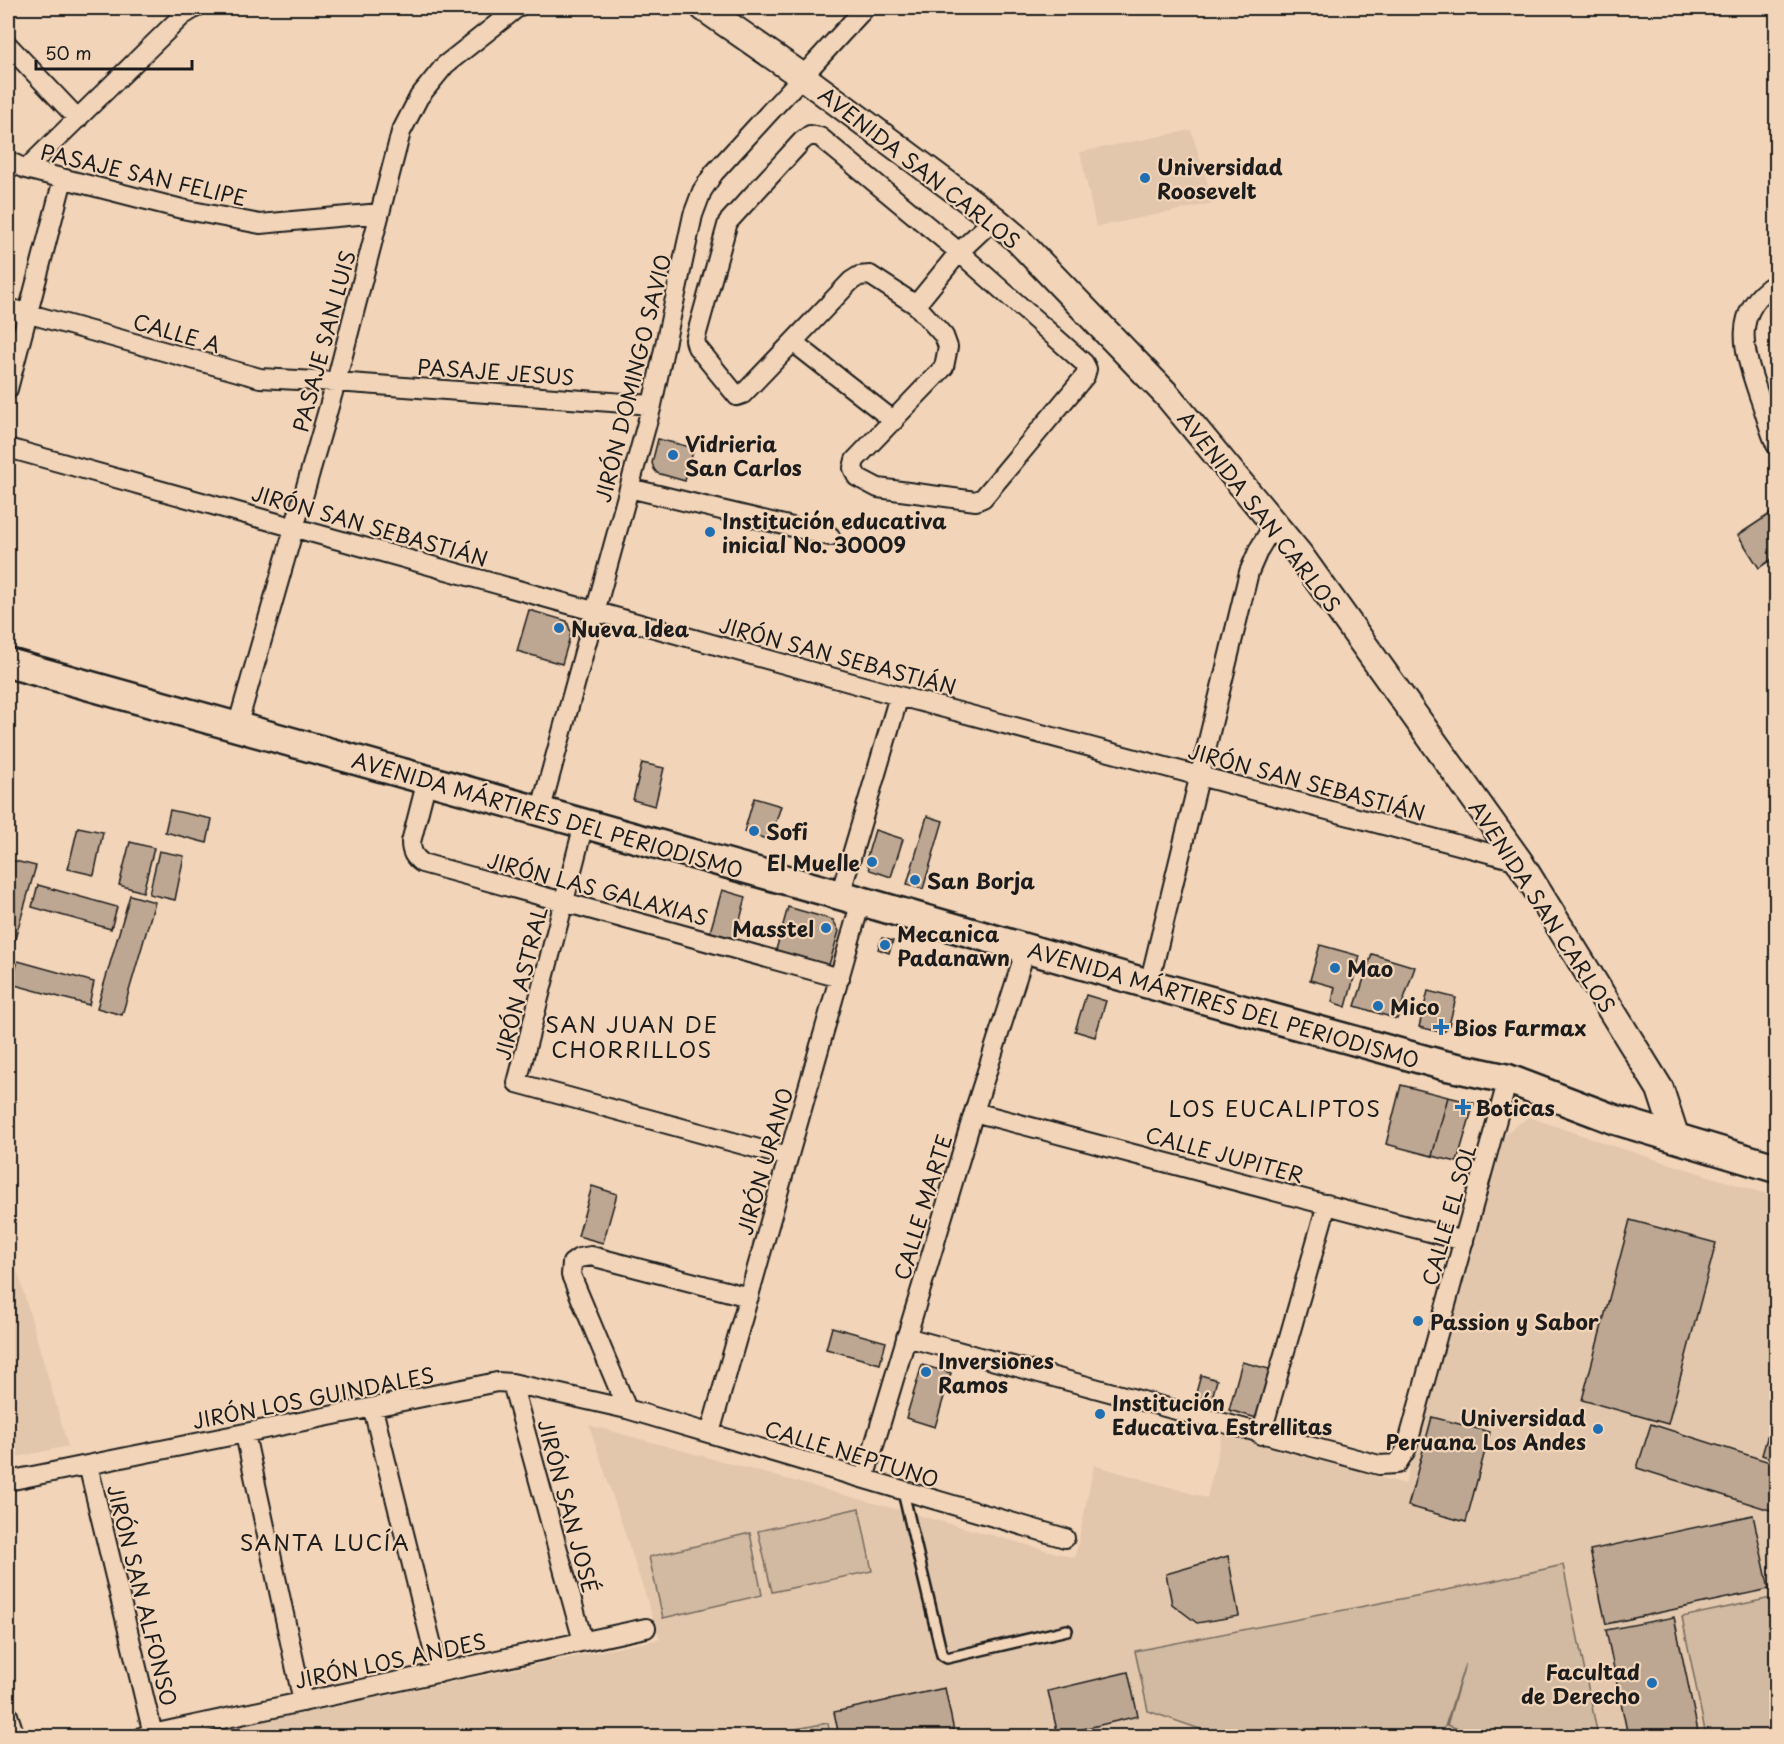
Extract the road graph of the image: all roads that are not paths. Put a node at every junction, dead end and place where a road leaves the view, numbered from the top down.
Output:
1 (195, 8) edge
2 (517, 8) edge
3 (704, 8) edge
4 (865, 8) edge
5 (8, 45) edge
6 (803, 77) junction
7 (78, 119) junction
8 (8, 161) edge
9 (26, 169) junction
10 (63, 179) junction
11 (380, 213) junction
12 (994, 219) junction
13 (959, 252) junction
14 (1776, 283) edge
15 (916, 305) junction
16 (8, 308) edge
17 (27, 314) junction
18 (793, 342) junction
19 (336, 382) junction
20 (8, 389) edge
21 (652, 405) junction
22 (894, 421) junction
23 (1776, 445) edge
24 (8, 448) edge
25 (629, 488) junction
26 (1274, 524) junction
27 (294, 528) junction
28 (830, 536) dead end
29 (595, 611) junction
30 (8, 663) edge
31 (898, 696) junction
32 (237, 727) junction
33 (1199, 776) junction
34 (427, 780) junction
35 (540, 812) junction
36 (584, 824) junction
37 (1520, 861) junction
38 (850, 898) junction
39 (563, 902) junction
40 (1026, 949) junction
41 (840, 978) junction
42 (1149, 984) junction
43 (1508, 1079) junction
44 (974, 1112) junction
45 (1676, 1138) junction
46 (788, 1157) junction
47 (1776, 1168) edge
48 (1327, 1204) junction
49 (1464, 1241) junction
50 (749, 1297) junction
51 (906, 1337) junction
52 (512, 1383) junction
53 (373, 1409) junction
54 (627, 1409) junction
55 (710, 1433) junction
56 (245, 1434) junction
57 (1261, 1435) junction
58 (88, 1466) junction
59 (864, 1479) junction
60 (8, 1481) edge
61 (903, 1492) junction
62 (1065, 1538) dead end
63 (646, 1628) dead end
64 (1067, 1630) dead end
65 (583, 1641) junction
66 (439, 1673) junction
67 (303, 1702) junction
68 (8, 1715) edge
69 (148, 1735) edge
70 (15, 1737) edge

1 - 7 street
2 - 11 street, PASAJE SAN LUIS
3 - 6 main road, AVENIDA SAN CARLOS
4 - 6 street, JIRÓN DOMINGO SAVIO
5 - 7 street
6 - 12 main road, AVENIDA SAN CARLOS
6 - 21 street, JIRÓN DOMINGO SAVIO
7 - 9 street
8 - 9 street, PASAJE SAN FELIPE
9 - 10 street, PASAJE SAN FELIPE
10 - 11 street, PASAJE SAN FELIPE
10 - 17 street
11 - 19 street, PASAJE SAN LUIS
12 - 13 street
12 - 26 main road, AVENIDA SAN CARLOS
13 - 15 street
13 - 18 street
13 - 22 street
14 - 23 street
15 - 18 street
15 - 22 street
16 - 17 street, CALLE A
17 - 19 street, CALLE A
17 - 20 street
18 - 22 street
19 - 21 street, PASAJE JESUS
19 - 27 street, PASAJE SAN LUIS
21 - 25 street, JIRÓN DOMINGO SAVIO
24 - 27 street, JIRÓN SAN SEBASTIÁN
25 - 28 street
25 - 29 street, JIRÓN DOMINGO SAVIO
26 - 33 street
26 - 37 main road, AVENIDA SAN CARLOS
27 - 29 street, JIRÓN SAN SEBASTIÁN
27 - 32 street, PASAJE SAN LUIS
29 - 31 street, JIRÓN SAN SEBASTIÁN
29 - 35 street, JIRÓN DOMINGO SAVIO
30 - 32 main road, AVENIDA MÁRTIRES DEL PERIODISMO
31 - 33 street, JIRÓN SAN SEBASTIÁN
31 - 38 street, JIRÓN URANO
32 - 34 main road, AVENIDA MÁRTIRES DEL PERIODISMO
33 - 37 street, JIRÓN SAN SEBASTIÁN
33 - 42 street
34 - 35 main road, AVENIDA MÁRTIRES DEL PERIODISMO
34 - 39 street, JIRÓN LAS GALAXIAS
35 - 36 main road, AVENIDA MÁRTIRES DEL PERIODISMO
36 - 38 main road, AVENIDA MÁRTIRES DEL PERIODISMO
36 - 39 street, JIRÓN ASTRAL
37 - 45 main road, AVENIDA SAN CARLOS
38 - 40 main road, AVENIDA MÁRTIRES DEL PERIODISMO
38 - 41 street, JIRÓN URANO
39 - 41 street, JIRÓN LAS GALAXIAS
39 - 46 street, JIRÓN ASTRAL
40 - 42 main road, AVENIDA MÁRTIRES DEL PERIODISMO
40 - 44 street, CALLE MARTE
41 - 46 street, JIRÓN URANO
42 - 43 main road, AVENIDA MÁRTIRES DEL PERIODISMO
43 - 45 main road, AVENIDA MÁRTIRES DEL PERIODISMO
43 - 49 street, CALLE EL SOL
44 - 48 street, CALLE JUPITER
44 - 51 street, CALLE MARTE
45 - 47 main road, AVENIDA MÁRTIRES DEL PERIODISMO
46 - 50 street, JIRÓN URANO
48 - 49 street, CALLE JUPITER
48 - 57 street
49 - 57 street, CALLE EL SOL
50 - 54 street
50 - 55 street, JIRÓN URANO
51 - 57 street
51 - 59 street, CALLE MARTE
52 - 53 street, JIRÓN LOS GUINDALES
52 - 54 street, JIRÓN LOS GUINDALES
52 - 65 street, JIRÓN SAN JOSÉ
53 - 56 street, JIRÓN LOS GUINDALES
53 - 66 street
54 - 55 street, CALLE NEPTUNO
55 - 59 street, CALLE NEPTUNO
56 - 58 street, JIRÓN LOS GUINDALES
56 - 67 street
58 - 60 street, JIRÓN LOS GUINDALES
58 - 69 street, JIRÓN SAN ALFONSO
59 - 61 street, CALLE NEPTUNO
61 - 62 street, CALLE NEPTUNO
61 - 64 lane
63 - 65 street, JIRÓN LOS ANDES
65 - 66 street, JIRÓN LOS ANDES
66 - 67 street, JIRÓN LOS ANDES
67 - 69 street, JIRÓN LOS ANDES
68 - 70 street

